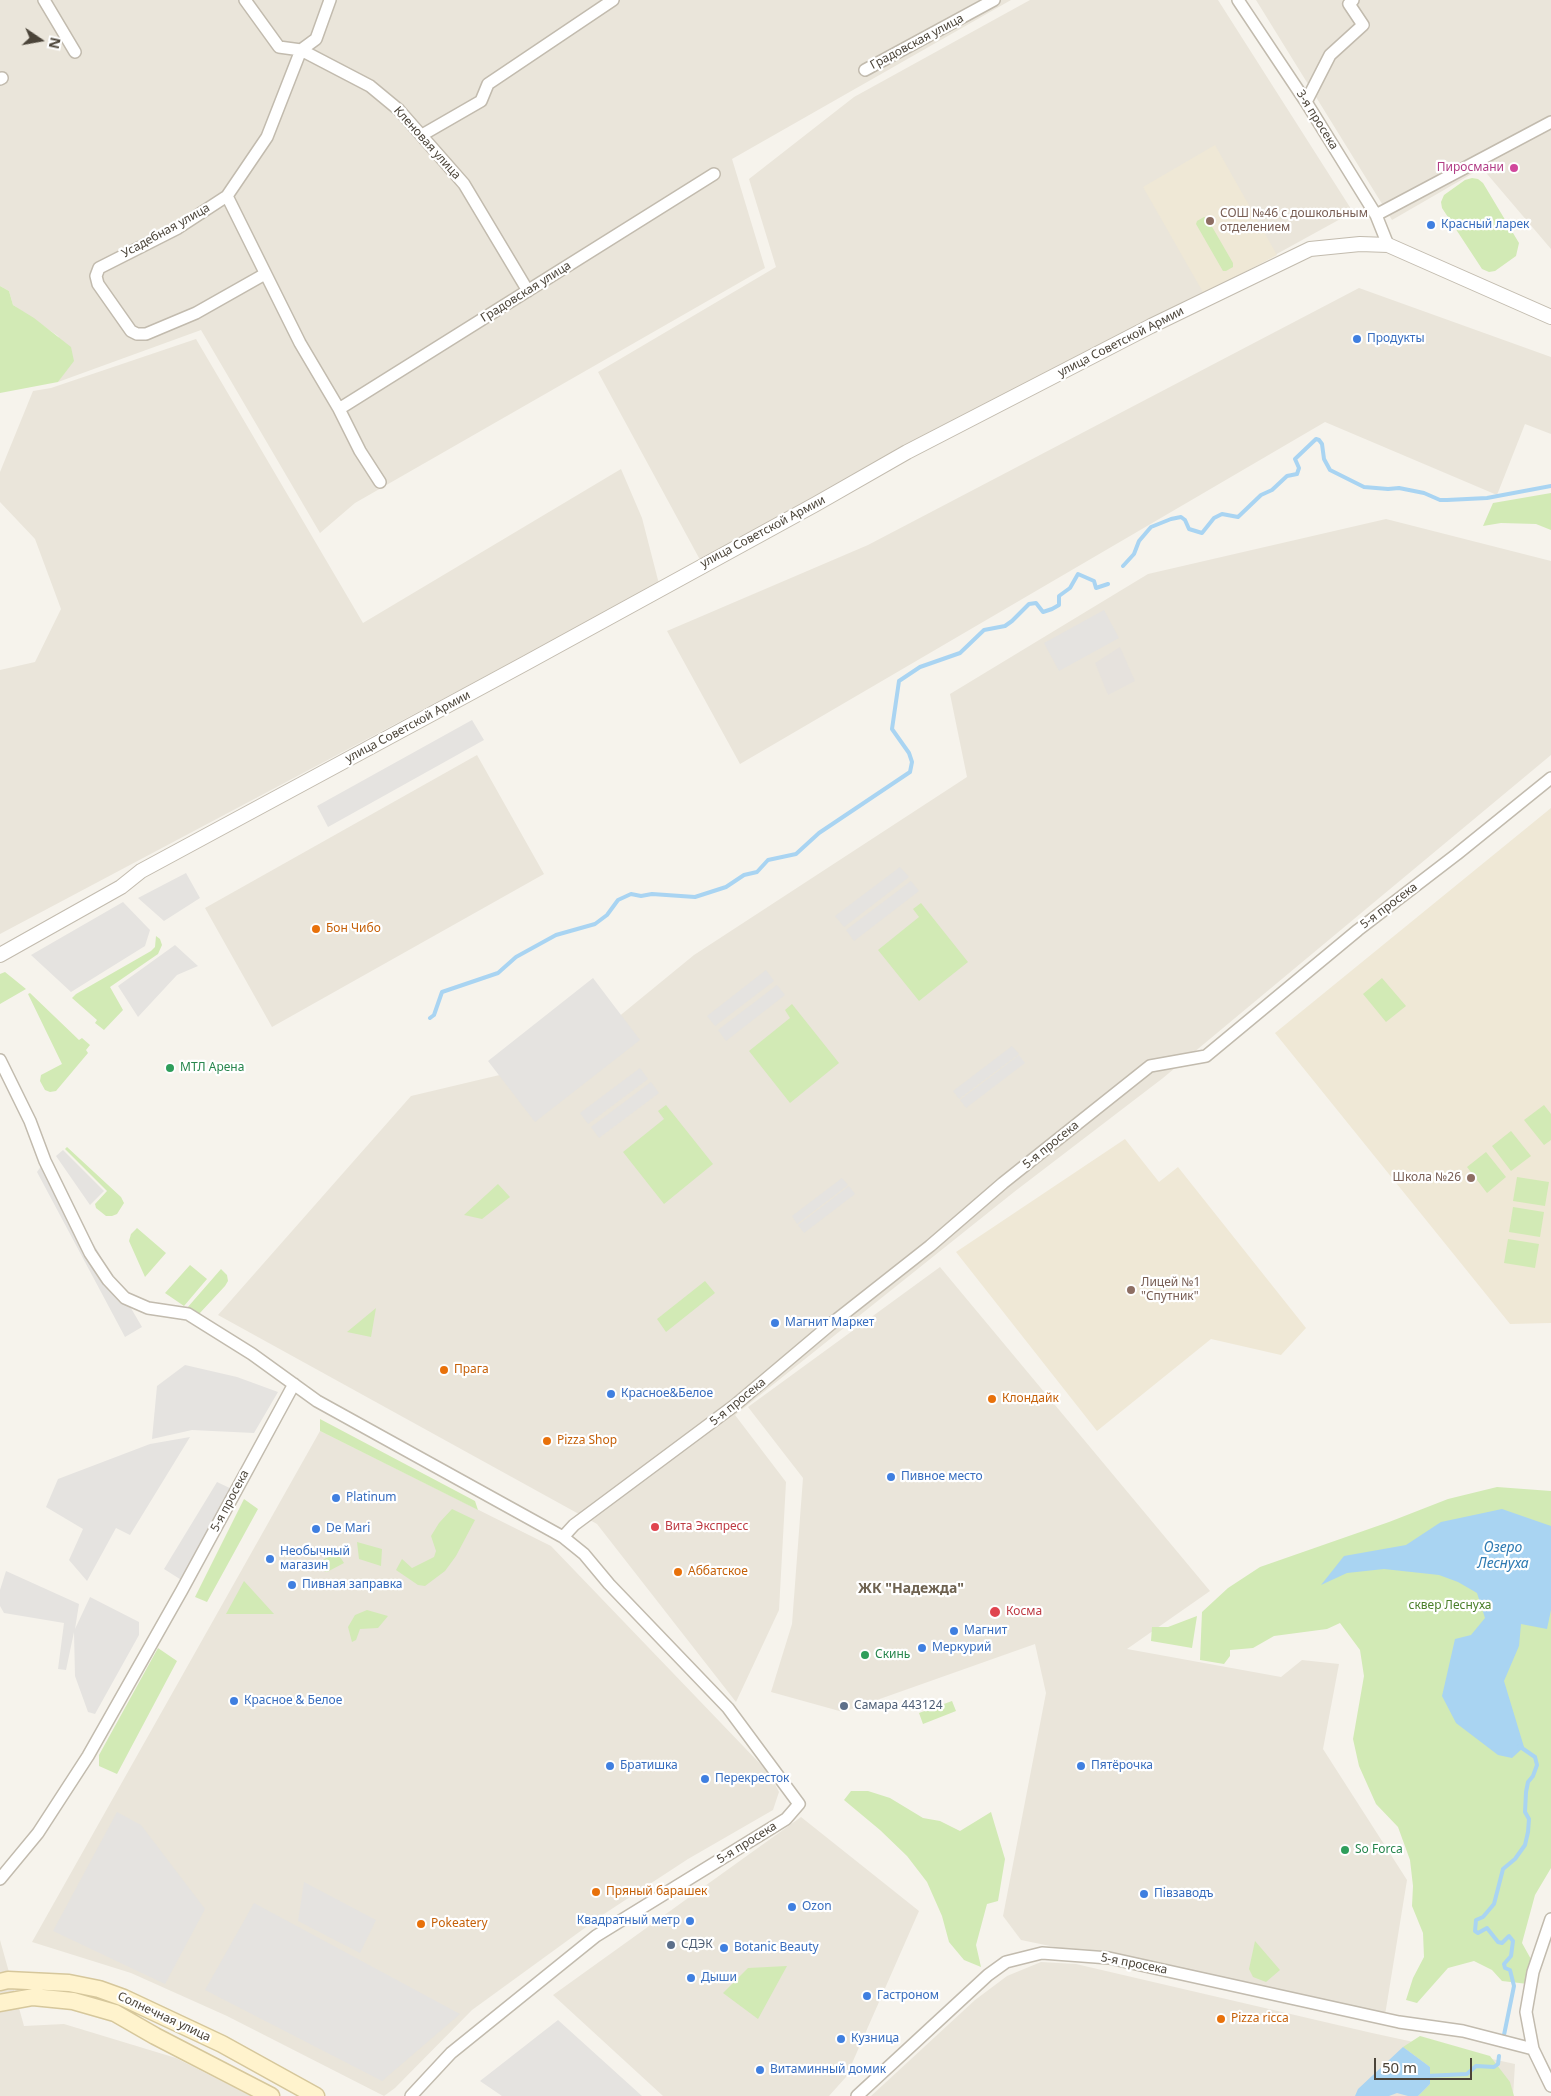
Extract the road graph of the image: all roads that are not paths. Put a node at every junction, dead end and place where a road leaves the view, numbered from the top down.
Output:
1 (44, 0) edge
2 (245, 0) edge
3 (330, 0) edge
4 (613, 0) edge
5 (994, 0) edge
6 (1238, 0) edge
7 (1353, 0) edge
8 (301, 50) junction
9 (75, 52) dead end
10 (866, 70) dead end
11 (1306, 102) junction
12 (1551, 122) edge
13 (422, 135) junction
14 (714, 174) dead end
15 (227, 196) junction
16 (1376, 215) junction
17 (1388, 245) junction
18 (265, 274) junction
19 (528, 291) junction
20 (1551, 317) edge
21 (338, 409) junction
22 (380, 482) dead end
23 (1551, 778) edge
24 (0, 955) edge
25 (0, 1060) edge
26 (294, 1384) junction
27 (562, 1537) junction
28 (0, 1879) edge
29 (1551, 1919) edge
30 (0, 1982) edge
31 (0, 2003) edge
32 (1533, 2049) junction
33 (1551, 2086) edge
34 (271, 2096) edge
35 (316, 2096) edge
36 (411, 2096) edge
37 (857, 2096) edge

1 - 9 street
2 - 8 street, Кленовая улица
3 - 8 street, Усадебная улица
4 - 13 street
5 - 10 street, Градовская улица
6 - 11 street, 3-я просека
7 - 11 street
8 - 13 street, Кленовая улица
8 - 15 street, Усадебная улица
11 - 16 street, 3-я просека
12 - 16 street
13 - 19 street, Кленовая улица
14 - 19 street, Градовская улица
15 - 18 street
15 - 18 street, Усадебная улица
16 - 17 street, 3-я просека
17 - 20 street, улица Советской Армии
17 - 24 street, улица Советской Армии
18 - 21 street
19 - 21 street, Градовская улица
21 - 22 street
23 - 27 street, 5-я просека
25 - 26 street
26 - 27 street, 5-я просека
26 - 28 street, 5-я просека
27 - 36 street, 5-я просека
29 - 32 street
30 - 35 main road, Солнечная улица
31 - 34 main road, Солнечная улица
32 - 33 street
32 - 37 street, 5-я просека

